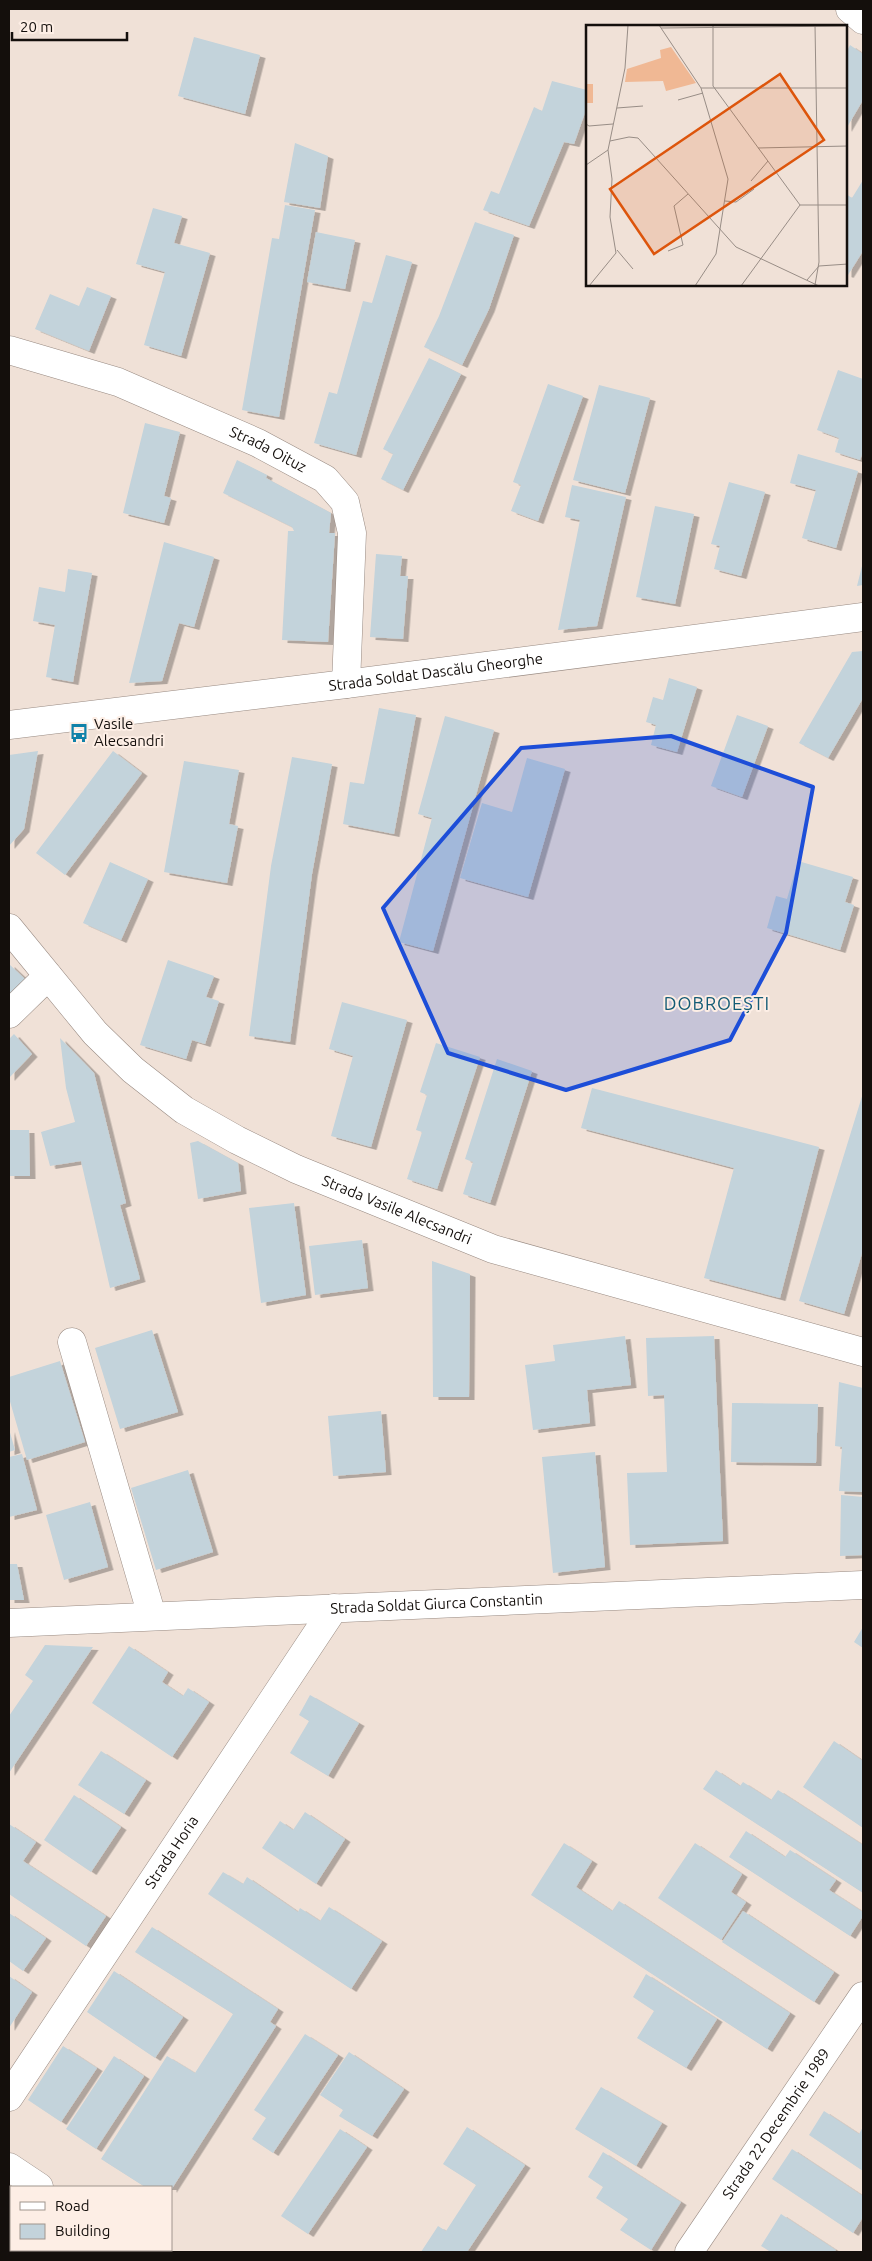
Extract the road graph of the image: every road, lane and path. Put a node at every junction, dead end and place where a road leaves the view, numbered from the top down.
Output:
1 (850, 9) edge
2 (863, 20) edge
3 (9, 350) edge
4 (863, 617) edge
5 (346, 684) junction
6 (9, 725) edge
7 (9, 928) edge
8 (48, 976) junction
9 (9, 1014) edge
10 (72, 1342) dead end
11 (863, 1352) edge
12 (863, 1584) edge
13 (334, 1608) junction
14 (152, 1616) junction
15 (9, 1623) edge
16 (863, 1996) edge
17 (9, 2098) edge
18 (9, 2167) edge
19 (38, 2186) edge
20 (689, 2252) edge

1 - 2 street
3 - 5 street, Strada Oituz
4 - 5 street, Strada Soldat Dascălu Gheorghe
5 - 6 street, Strada Soldat Dascălu Gheorghe
7 - 8 street, Strada Vasile Alecsandri
8 - 9 street
8 - 11 street, Strada Vasile Alecsandri
10 - 14 street
12 - 13 street, Strada Soldat Giurca Constantin
13 - 14 street, Strada Soldat Giurca Constantin
13 - 17 street, Strada Horia
14 - 15 street, Strada Soldat Giurca Constantin
16 - 20 street, Strada 22 Decembrie 1989
18 - 19 street

